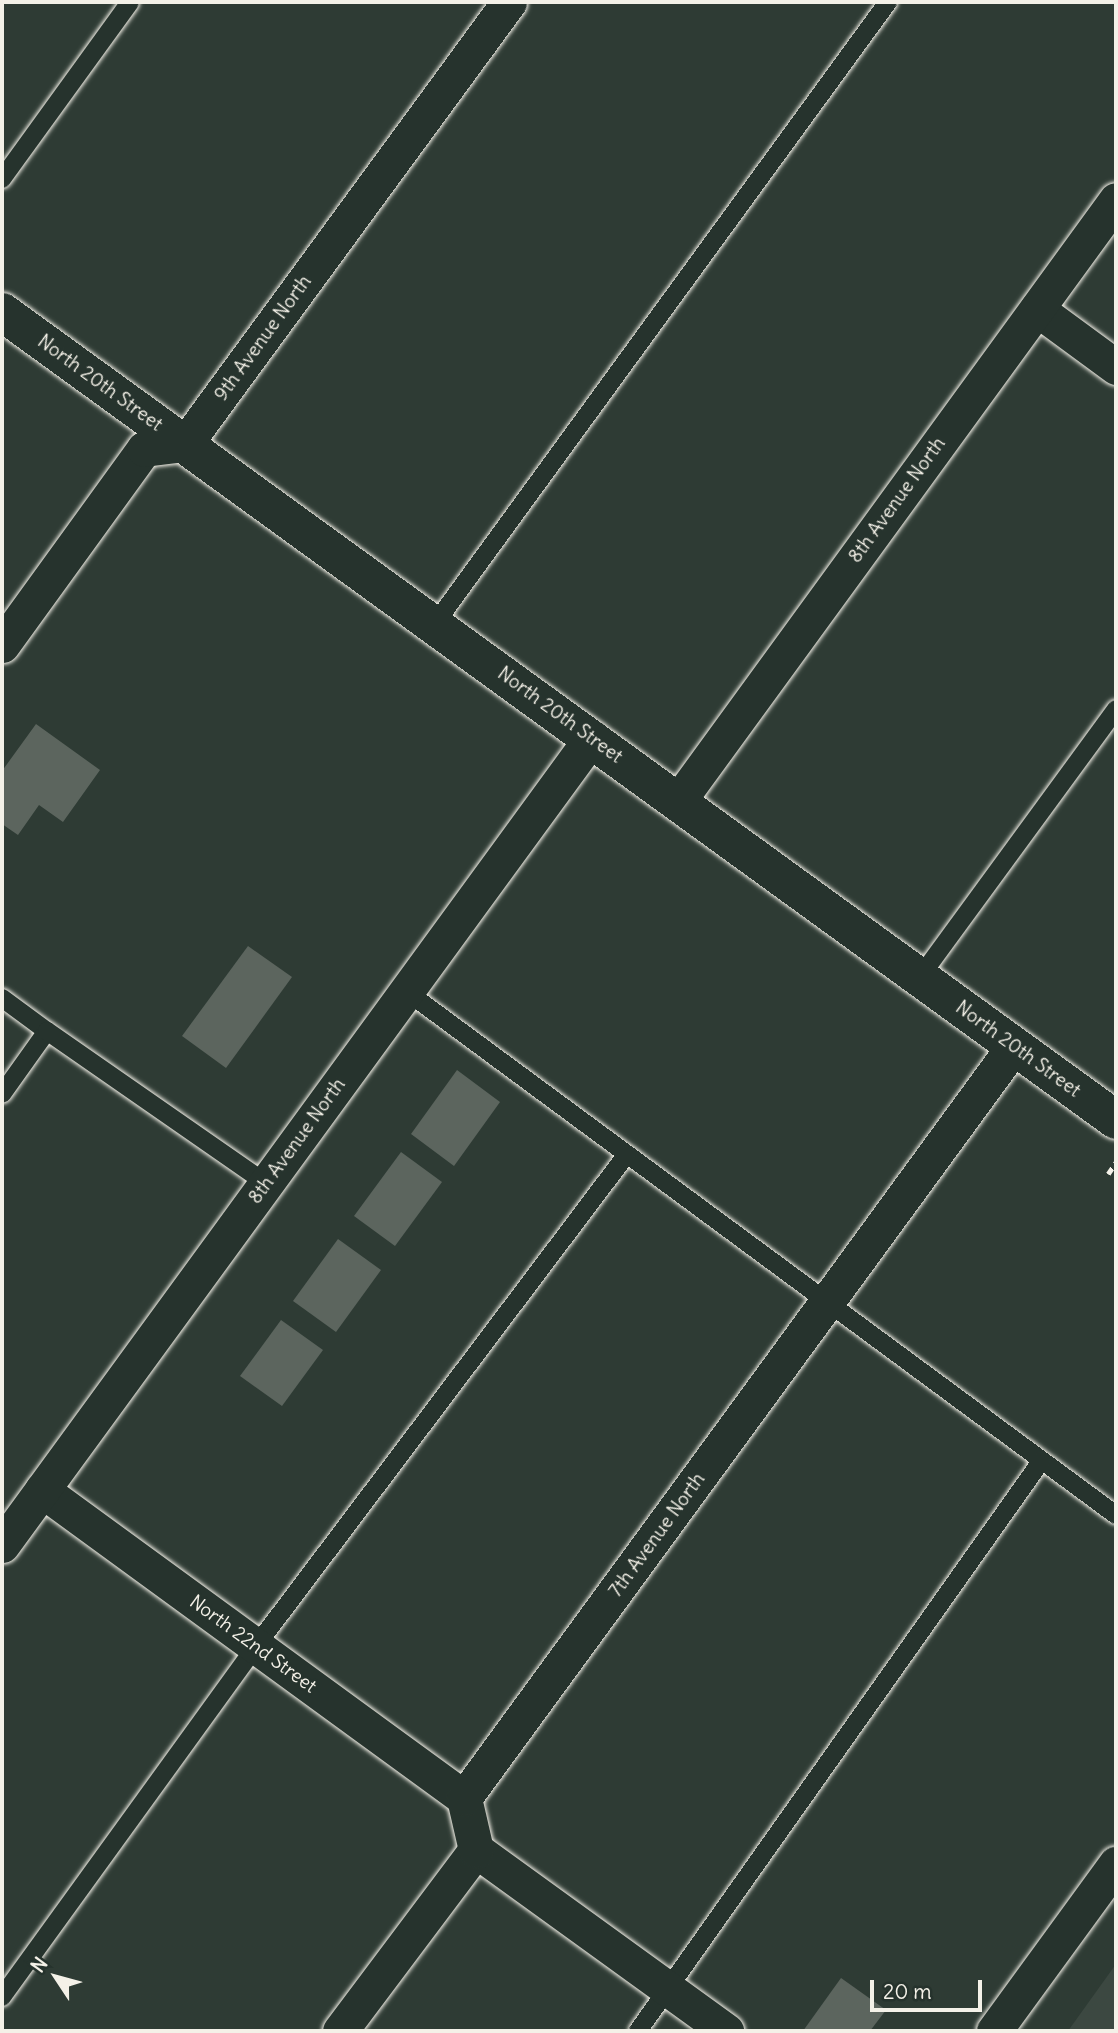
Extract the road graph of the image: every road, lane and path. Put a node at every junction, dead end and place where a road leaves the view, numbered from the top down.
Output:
1 (130, 2) edge
2 (509, 2) edge
3 (888, 2) edge
4 (2, 179) edge
5 (1116, 200) edge
6 (1037, 309) junction
7 (2, 312) edge
8 (1116, 368) edge
9 (185, 444) junction
10 (434, 625) junction
11 (2, 645) edge
12 (1116, 709) edge
13 (592, 737) junction
14 (678, 800) junction
15 (920, 977) junction
16 (406, 991) junction
17 (2, 999) edge
18 (47, 1031) junction
19 (1014, 1046) junction
20 (2, 1094) edge
21 (1116, 1120) edge
22 (627, 1154) junction
23 (1116, 1162) edge
24 (1108, 1174) dead end
25 (266, 1183) junction
26 (828, 1301) junction
27 (1042, 1460) junction
28 (42, 1490) junction
29 (1116, 1515) edge
30 (2, 1545) edge
31 (256, 1646) junction
32 (464, 1798) junction
33 (476, 1850) junction
34 (1116, 1864) edge
35 (668, 1989) junction
36 (2, 1997) edge
37 (340, 2031) edge
38 (638, 2031) edge
39 (726, 2031) edge
40 (994, 2031) edge

1 - 4 lane
2 - 9 street, 9th Avenue North
3 - 10 lane
5 - 6 street, 8th Avenue North
6 - 8 street
6 - 14 street, 8th Avenue North
7 - 9 street, North 20th Street
9 - 10 street, North 20th Street
9 - 11 street
10 - 13 street, North 20th Street
12 - 15 lane
13 - 14 street, North 20th Street
13 - 16 street, 8th Avenue North
14 - 15 street, North 20th Street
15 - 19 street, North 20th Street
16 - 22 lane
16 - 25 street, 8th Avenue North
17 - 18 lane
18 - 20 lane
18 - 25 lane
19 - 21 street, North 20th Street
19 - 26 street, 7th Avenue North
22 - 26 lane
22 - 31 lane
23 - 24 path
25 - 28 street, 8th Avenue North
26 - 27 lane
26 - 32 street, 7th Avenue North
27 - 29 lane
27 - 35 lane
28 - 30 street, 8th Avenue North
28 - 31 street, North 22nd Street
31 - 32 street, North 22nd Street
31 - 36 lane
32 - 33 street
33 - 35 street
33 - 37 street
34 - 40 street
35 - 38 lane
35 - 39 street

